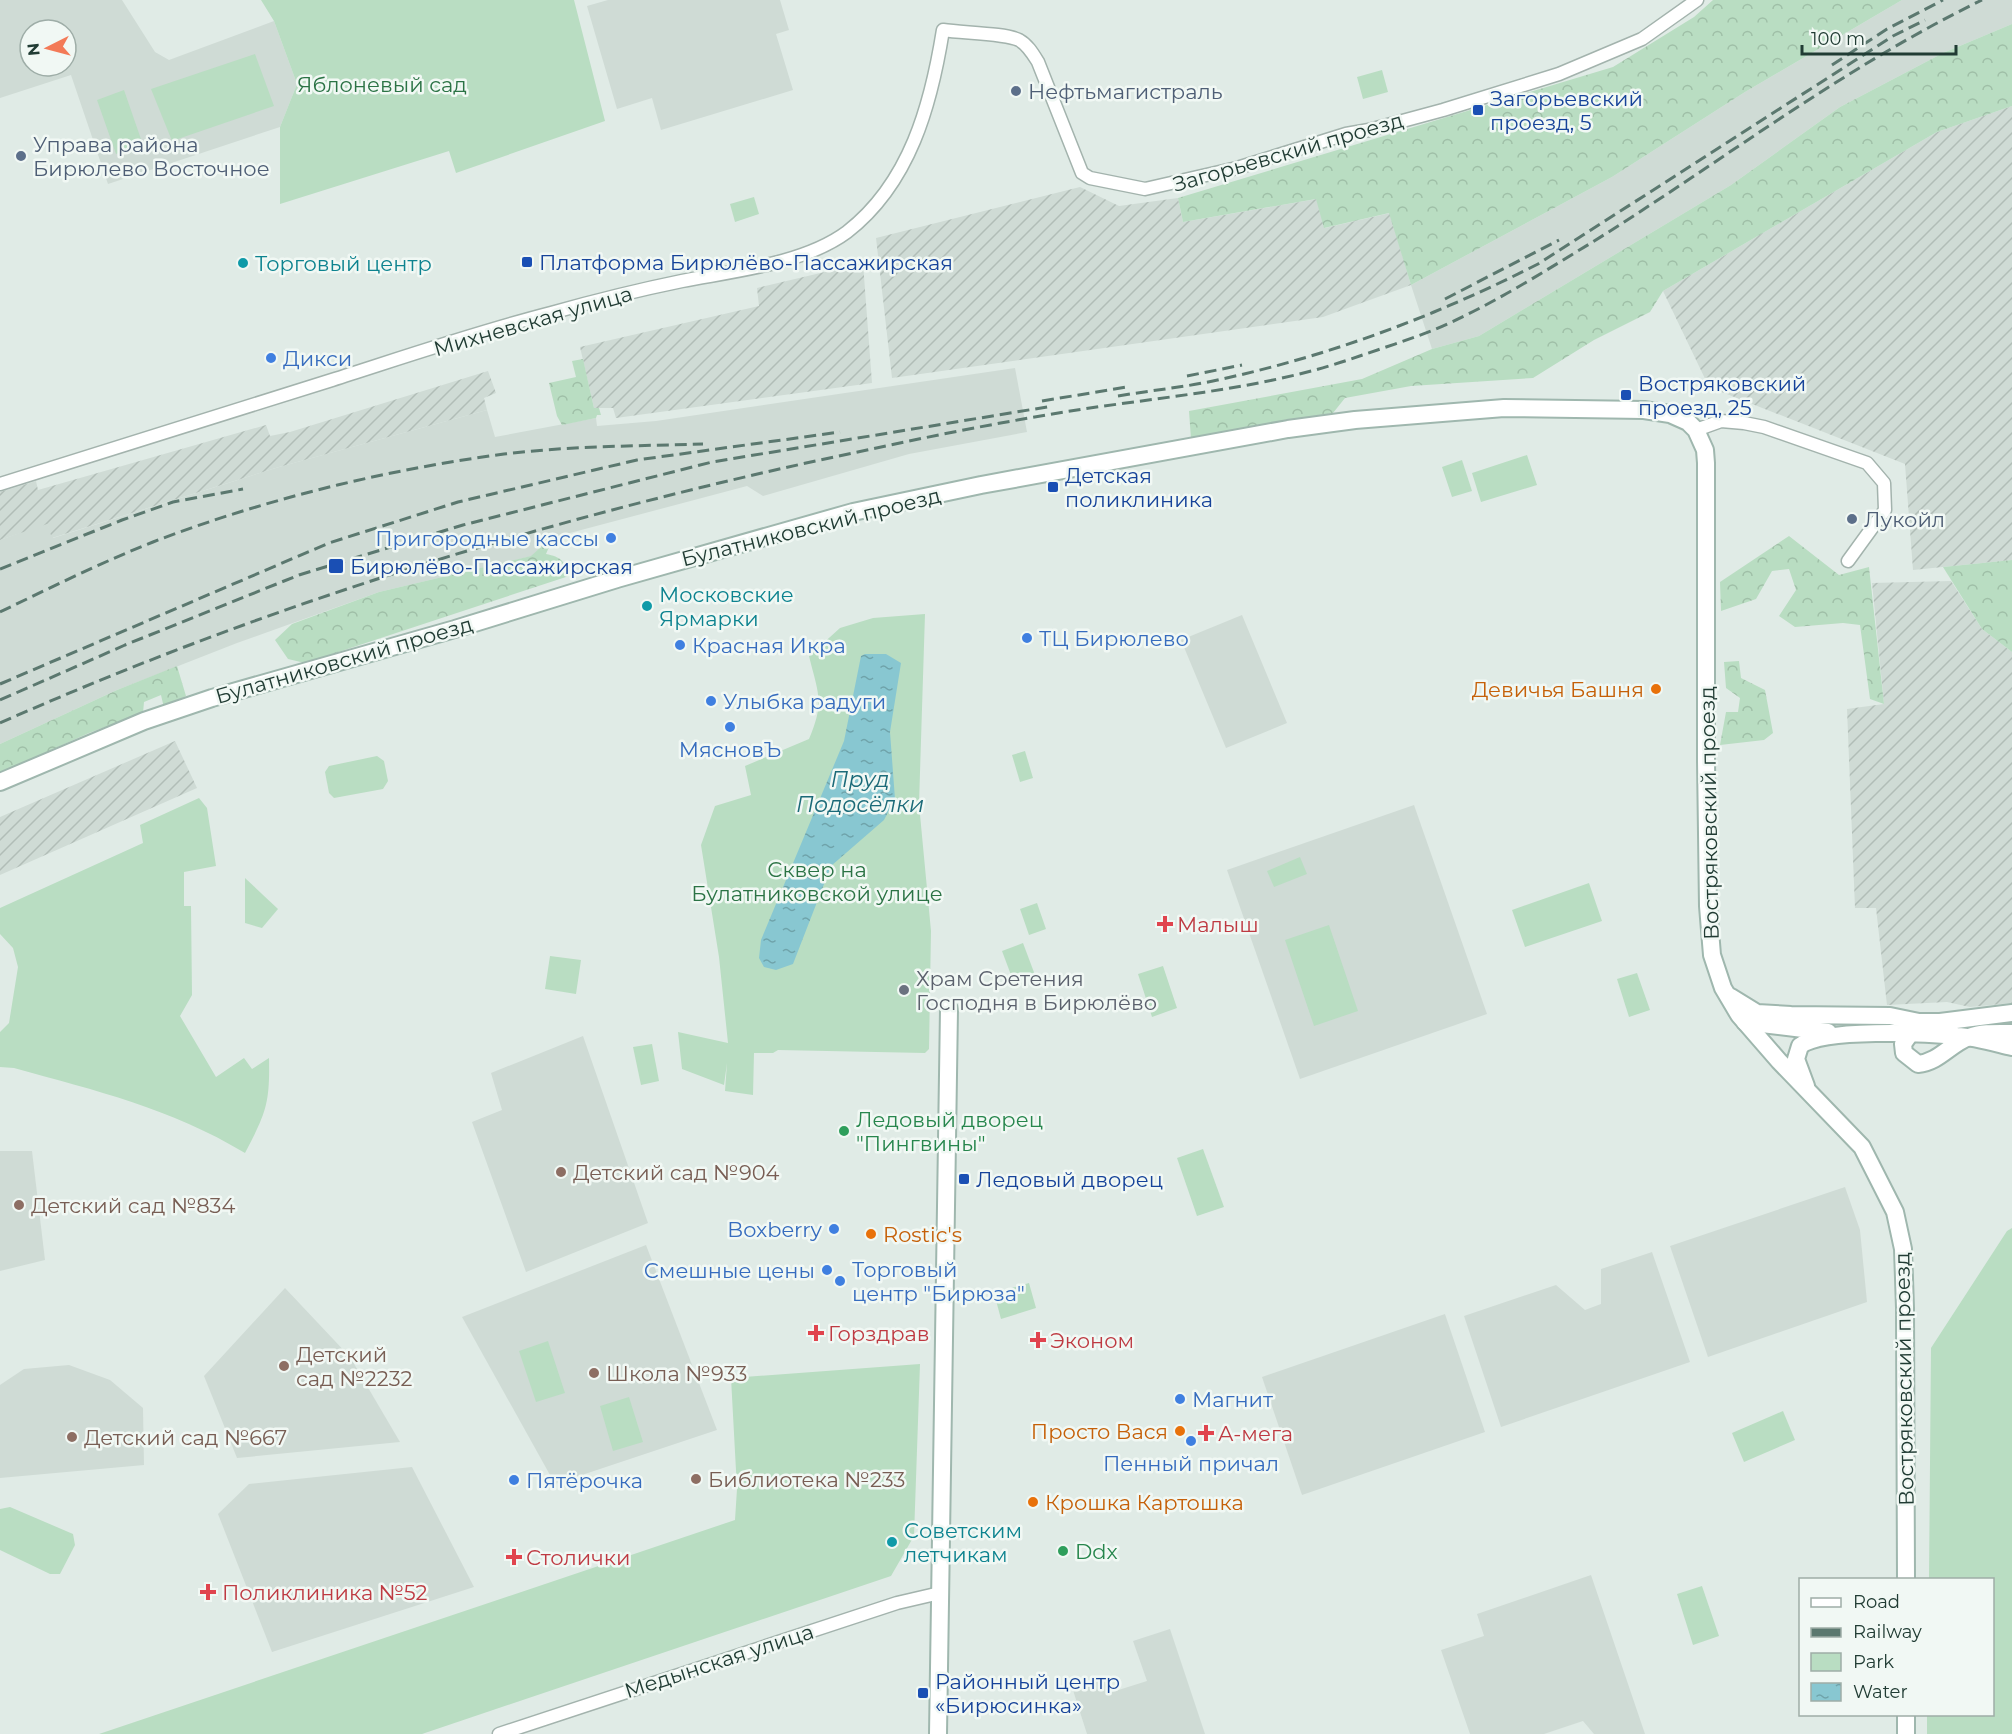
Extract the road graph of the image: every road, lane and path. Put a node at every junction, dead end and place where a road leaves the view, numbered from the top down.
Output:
1 (1697, 0) edge
2 (943, 30) joint
3 (1703, 427) junction
4 (0, 484) edge
5 (1848, 561) dead end
6 (0, 782) edge
7 (1726, 993) junction
8 (949, 1009) dead end
9 (2012, 1013) edge
10 (1791, 1015) junction
11 (1919, 1022) junction
12 (1941, 1022) junction
13 (1754, 1028) junction
14 (2012, 1032) edge
15 (1842, 1035) junction
16 (1907, 1035) junction
17 (1966, 1038) junction
18 (2012, 1047) edge
19 (1809, 1093) junction
20 (1906, 1578) edge
21 (940, 1593) junction
22 (1906, 1716) edge
23 (499, 1734) edge
24 (938, 1734) edge
25 (1906, 1734) edge

1 - 2 street, Загорьевский проезд
2 - 4 street, Михневская улица
3 - 5 street
3 - 6 street, Булатниковский проезд
3 - 7 street, Востряковский проезд
7 - 10 street
7 - 13 street, Востряковский проезд
8 - 21 street
9 - 12 street
10 - 11 street
10 - 13 street
11 - 12 street
11 - 16 street
12 - 14 street
13 - 15 street
13 - 19 street, Востряковский проезд
14 - 17 street
15 - 16 street
15 - 19 street
16 - 17 street
16 - 17 street
17 - 18 street
19 - 20 street, Востряковский проезд
21 - 23 street, Медынская улица
21 - 24 street
22 - 25 street

